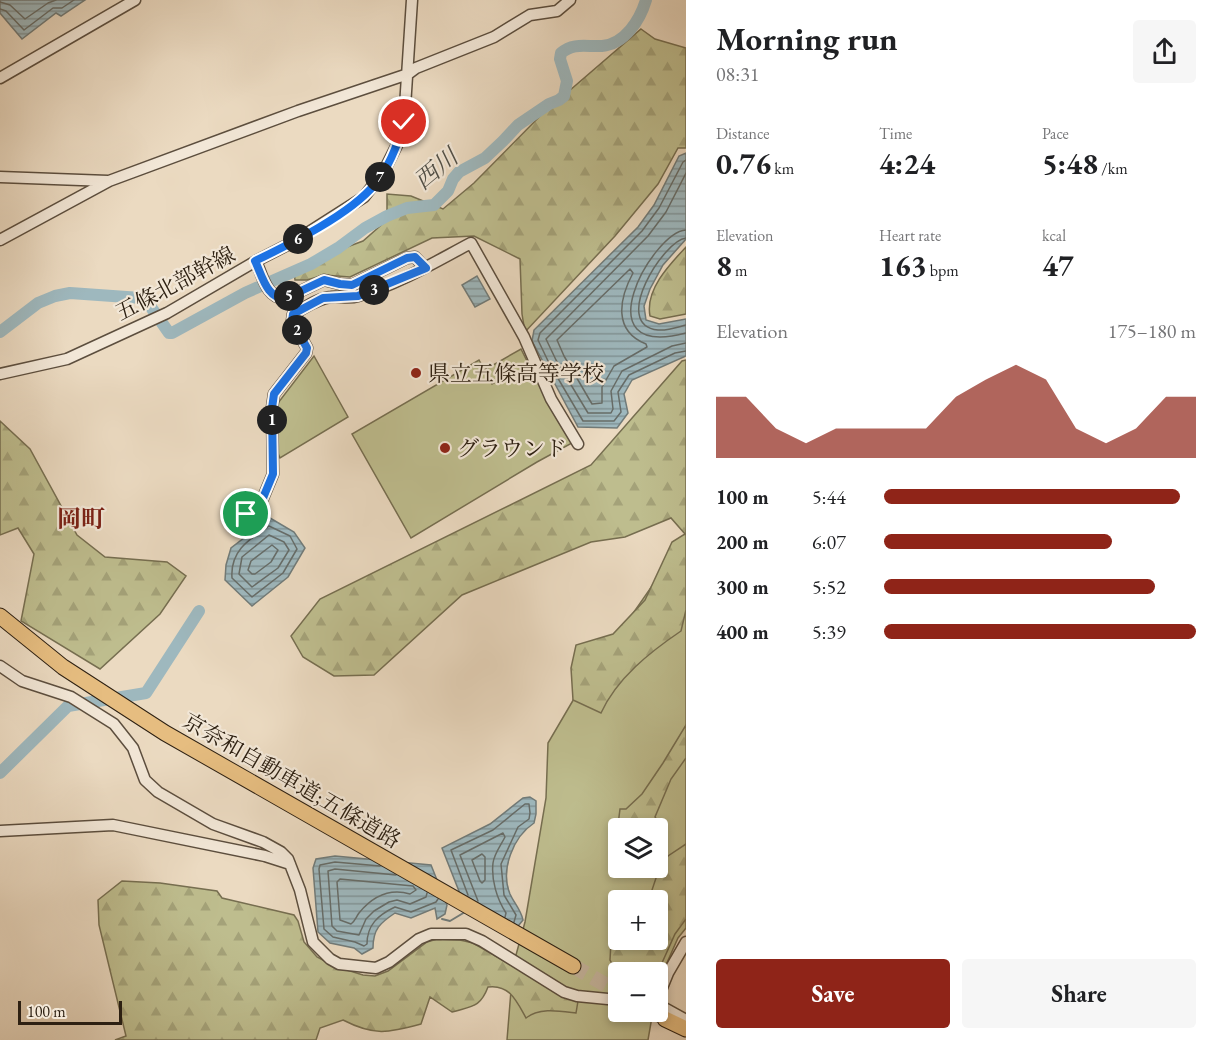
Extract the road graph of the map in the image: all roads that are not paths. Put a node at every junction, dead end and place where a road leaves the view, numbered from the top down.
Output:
1 (135, 0) edge
2 (412, 0) edge
3 (570, 0) edge
4 (408, 74) junction
5 (0, 78) edge
6 (0, 177) edge
7 (109, 181) junction
8 (0, 240) edge
9 (255, 261) junction
10 (426, 268) junction
11 (0, 374) edge
12 (579, 444) dead end
13 (246, 514) dead end
14 (0, 616) edge
15 (0, 666) edge
16 (0, 831) edge
17 (281, 852) junction
18 (266, 856) junction
19 (291, 864) junction
20 (686, 942) edge
21 (573, 966) tunnel mouth
22 (668, 973) edge
23 (608, 999) edge
24 (668, 1011) tunnel mouth
25 (668, 1013) tunnel mouth
26 (686, 1020) edge
27 (686, 1029) edge

1 - 5 street
2 - 4 street, 五條北部幹線
3 - 4 street
4 - 7 street
4 - 9 street, 五條北部幹線
6 - 7 street
7 - 8 street
9 - 10 street
9 - 11 street, 五條北部幹線
10 - 12 street
10 - 13 street
14 - 21 highway, 京奈和自動車道;五條道路
15 - 17 street
16 - 18 street
17 - 18 street
17 - 19 street
18 - 19 street
19 - 23 street
20 - 22 street
24 - 26 street
25 - 27 highway

